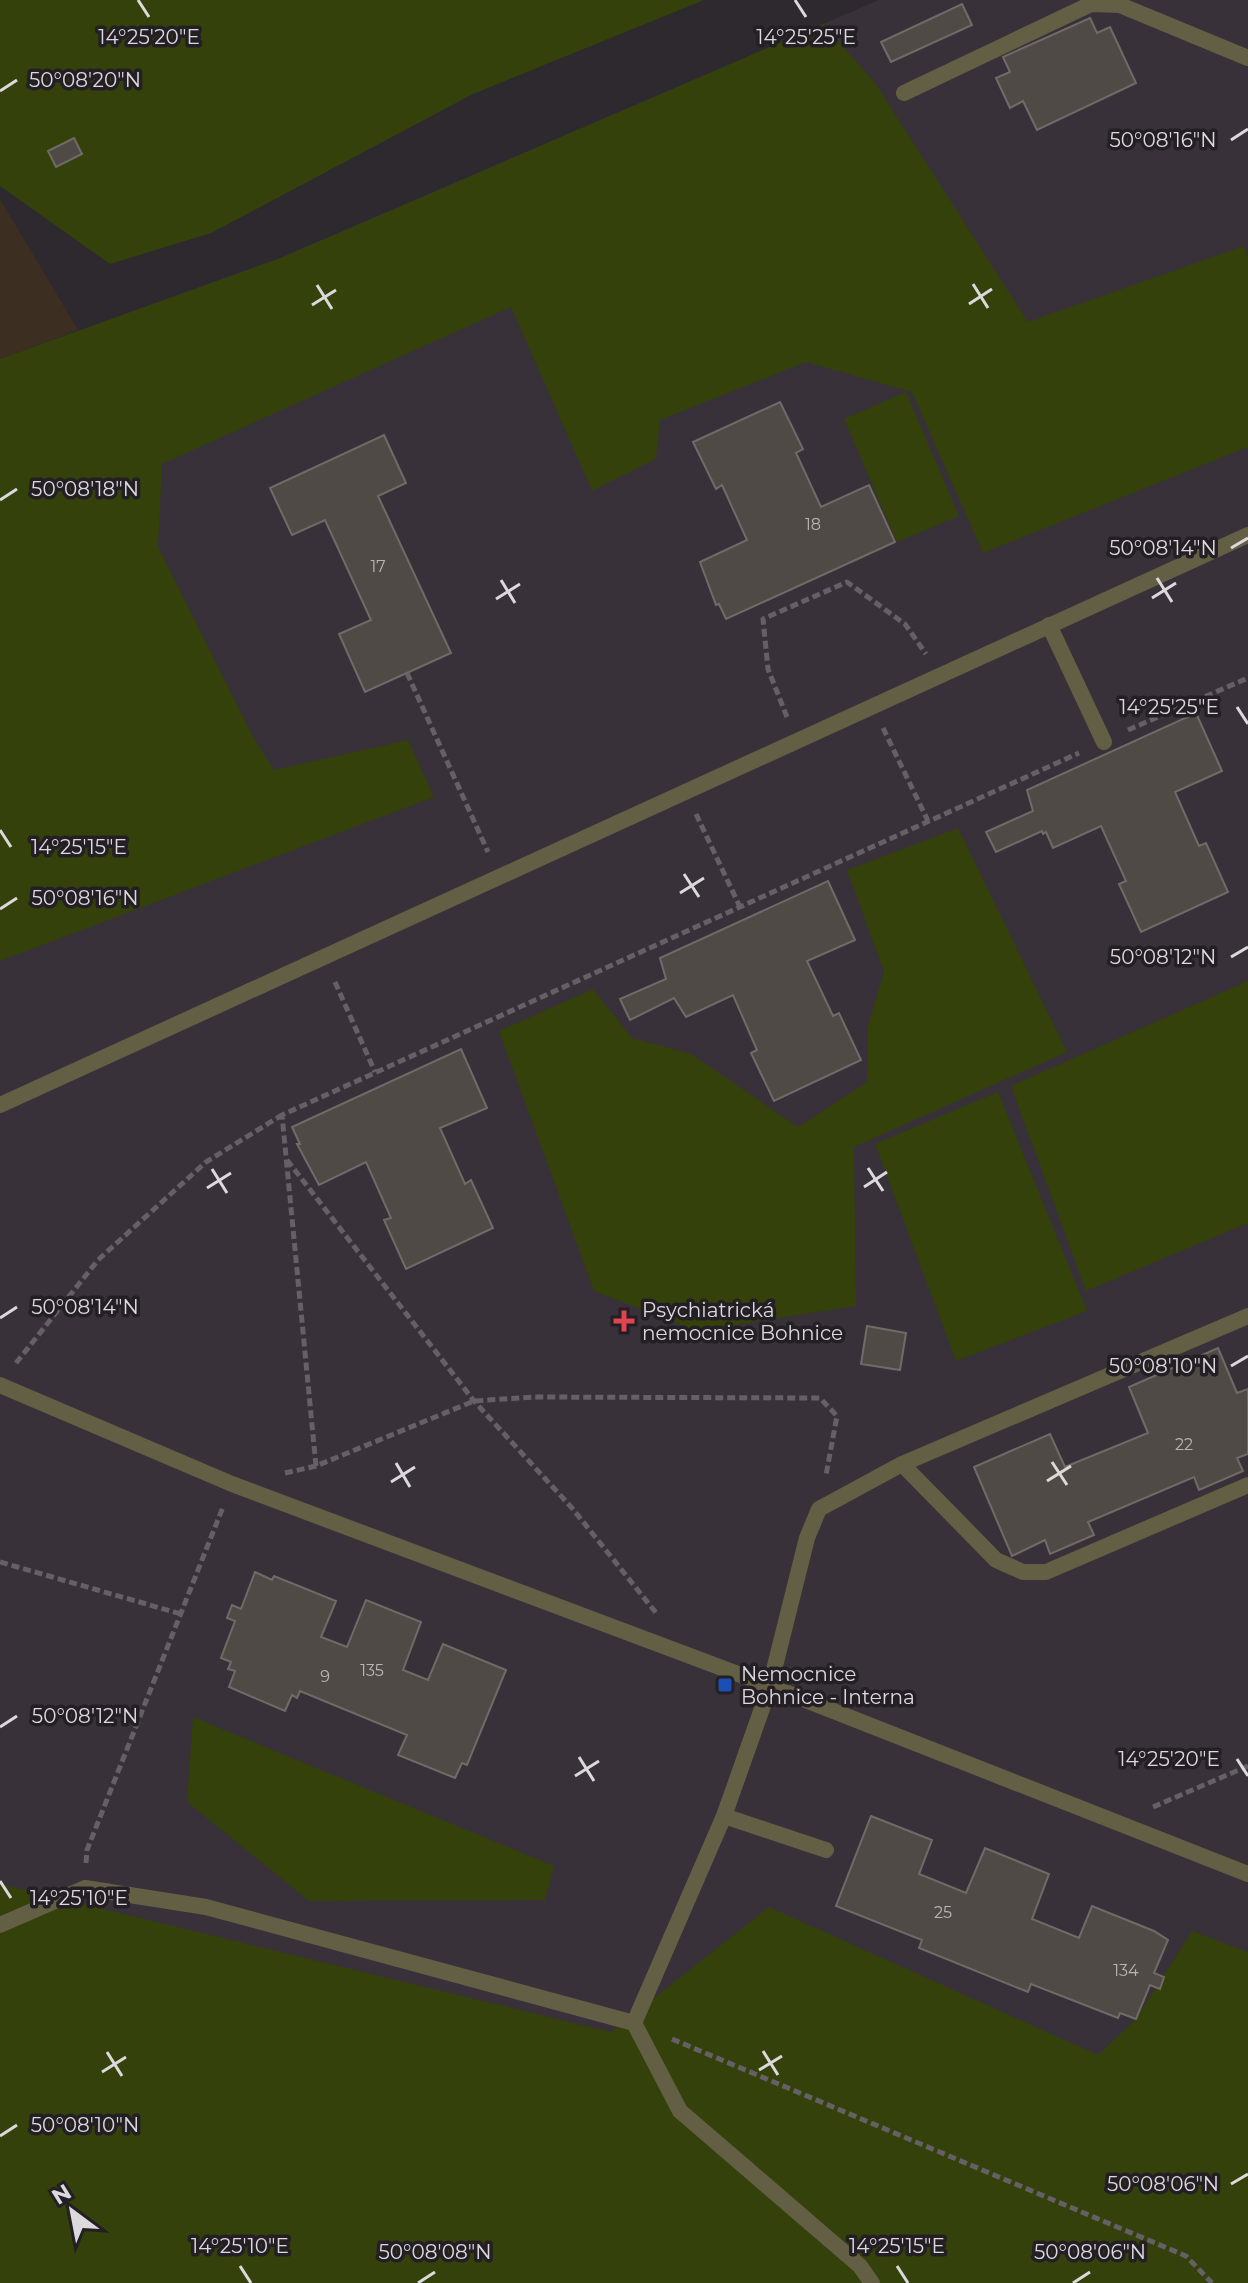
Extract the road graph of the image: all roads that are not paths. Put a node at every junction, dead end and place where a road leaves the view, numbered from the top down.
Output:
1 (1248, 58) edge
2 (904, 93) dead end
3 (1248, 535) edge
4 (1049, 625) junction
5 (1104, 742) road end
6 (0, 1105) edge
7 (1248, 1316) edge
8 (5, 1378) edge
9 (902, 1464) junction
10 (1248, 1485) edge
11 (770, 1686) junction
12 (724, 1816) junction
13 (826, 1850) dead end
14 (1248, 1874) edge
15 (0, 1925) edge
16 (634, 2023) junction
17 (872, 2283) edge

1 - 2 lane
3 - 4 lane
4 - 5 lane
4 - 6 lane
7 - 9 lane
8 - 11 lane
9 - 10 lane
9 - 11 lane
11 - 12 lane
11 - 14 lane
12 - 13 lane
12 - 16 lane
15 - 16 lane
16 - 17 lane

